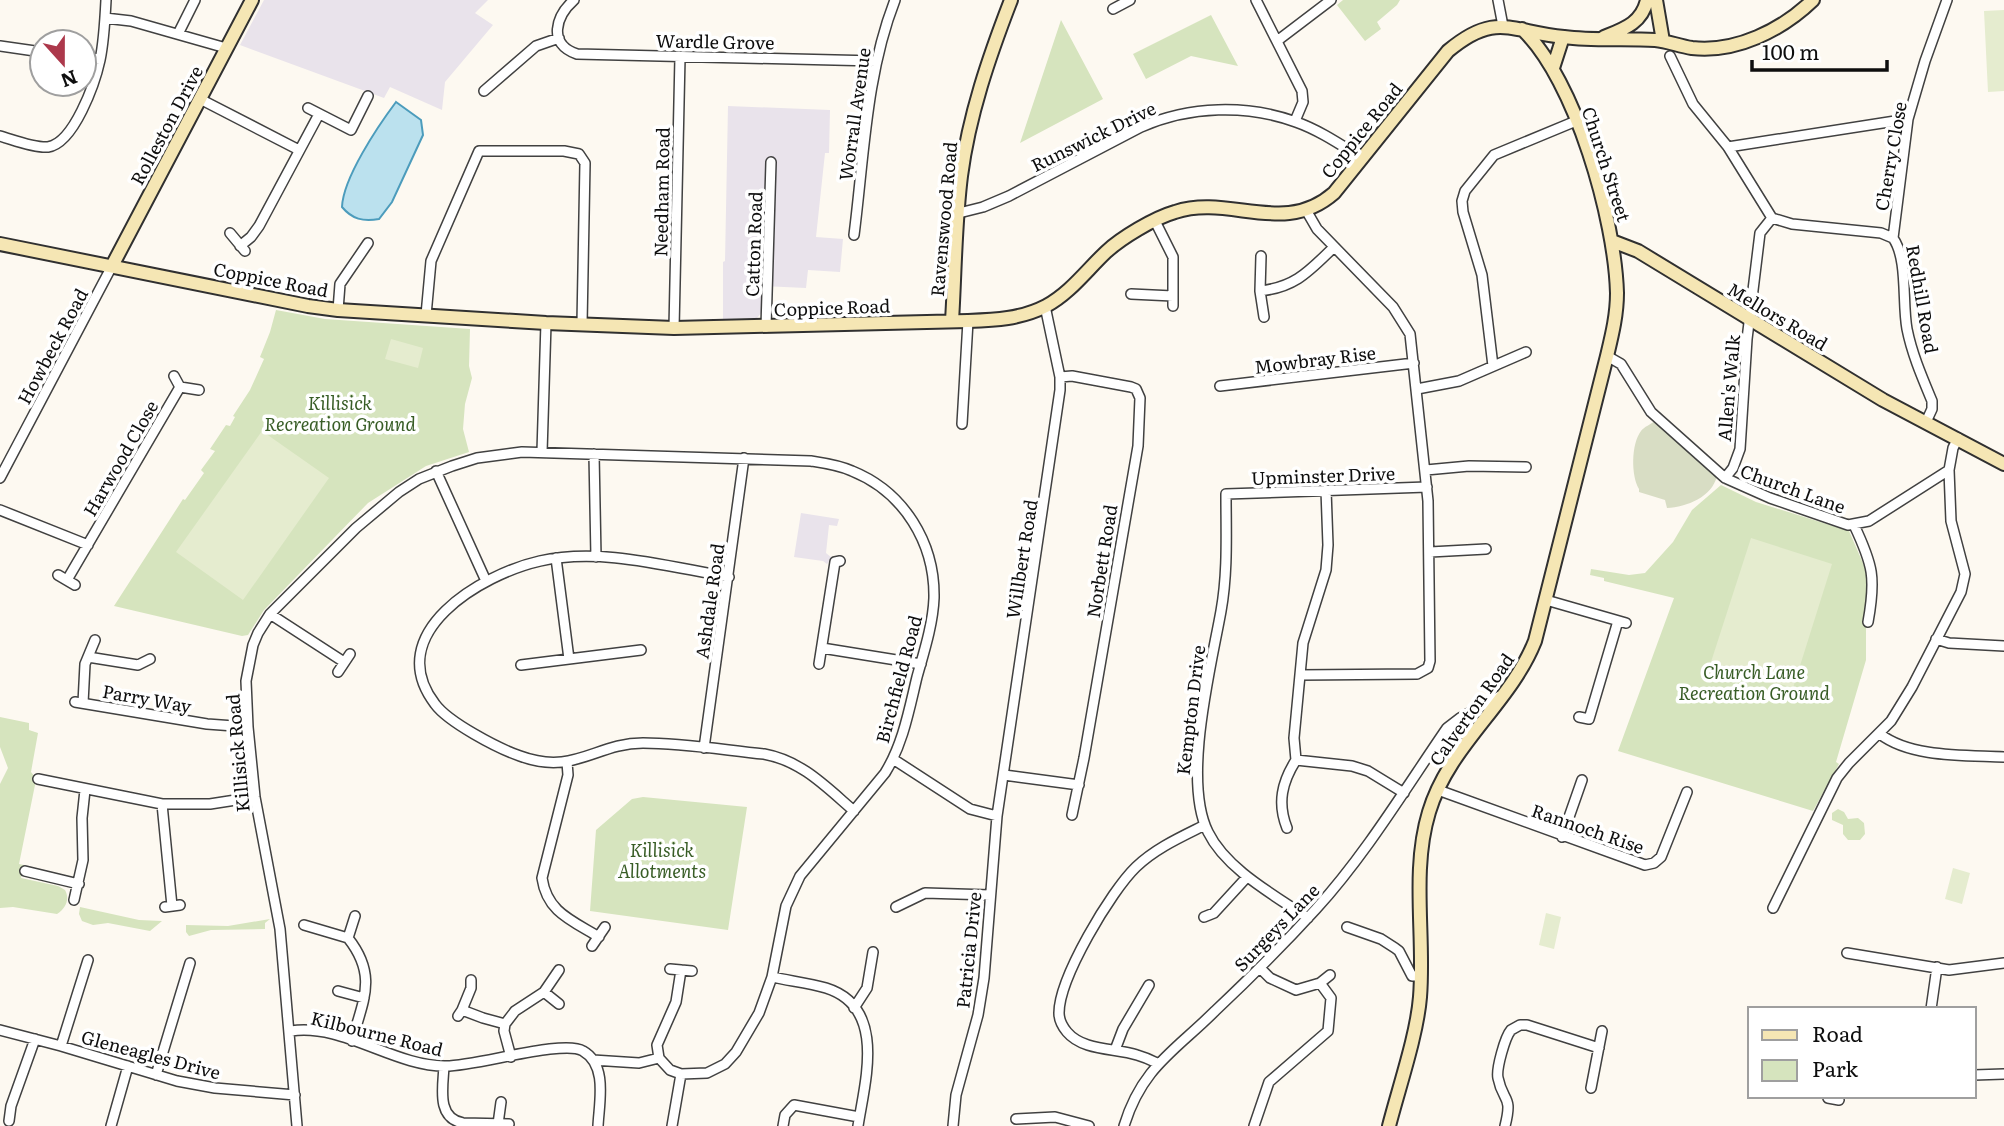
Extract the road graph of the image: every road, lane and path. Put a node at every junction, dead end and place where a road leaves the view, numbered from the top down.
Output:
1 (106, 0) edge
2 (195, 0) edge
3 (252, 0) edge
4 (574, 0) edge
5 (895, 0) edge
6 (1012, 0) edge
7 (1130, 0) edge
8 (1256, 0) edge
9 (1331, 0) edge
10 (1498, 0) edge
11 (1647, 0) edge
12 (1656, 0) edge
13 (1813, 0) edge
14 (1947, 0) edge
15 (1798, 6) edge
16 (1113, 9) dead end
17 (105, 18) junction
18 (1503, 26) junction
19 (1522, 29) junction
20 (178, 33) junction
21 (1559, 37) junction
22 (559, 38) junction
23 (1597, 40) junction
24 (1277, 41) junction
25 (1663, 41) junction
26 (0, 46) edge
27 (226, 48) junction
28 (28, 50) edge
29 (680, 57) junction
30 (1670, 57) dead end
31 (100, 60) joint
32 (876, 61) junction
33 (1686, 64) dead end
34 (1553, 68) junction
35 (1675, 69) junction
36 (484, 92) dead end
37 (368, 96) dead end
38 (200, 99) junction
39 (308, 108) dead end
40 (319, 114) junction
41 (1908, 119) junction
42 (1295, 121) junction
43 (1576, 121) junction
44 (0, 136) edge
45 (1728, 148) junction
46 (299, 150) junction
47 (1362, 159) junction
48 (771, 162) dead end
49 (1306, 210) junction
50 (959, 214) junction
51 (1772, 218) junction
52 (1155, 221) junction
53 (230, 233) dead end
54 (854, 235) dead end
55 (1893, 238) junction
56 (1612, 241) junction
57 (368, 243) dead end
58 (0, 244) edge
59 (1334, 247) junction
60 (1261, 256) dead end
61 (112, 266) junction
62 (1260, 290) junction
63 (1136, 297) dead end
64 (1045, 306) junction
65 (338, 310) junction
66 (426, 315) junction
67 (1264, 317) dead end
68 (1750, 320) junction
69 (952, 321) junction
70 (968, 321) junction
71 (546, 323) junction
72 (582, 324) junction
73 (766, 327) junction
74 (674, 328) junction
75 (1526, 352) dead end
76 (1607, 356) junction
77 (1414, 363) junction
78 (1493, 366) junction
79 (174, 376) dead end
80 (1060, 377) junction
81 (1220, 386) dead end
82 (180, 387) junction
83 (1417, 389) junction
84 (199, 390) dead end
85 (1926, 422) junction
86 (962, 424) dead end
87 (1958, 438) junction
88 (542, 452) junction
89 (594, 454) junction
90 (744, 458) junction
91 (2004, 464) edge
92 (3, 465) edge
93 (1526, 467) dead end
94 (1426, 470) junction
95 (1949, 470) junction
96 (436, 471) junction
97 (0, 478) edge
98 (1725, 478) junction
99 (1427, 487) junction
100 (1326, 491) junction
101 (0, 510) edge
102 (1854, 525) junction
103 (1226, 542) joint
104 (88, 545) junction
105 (1486, 549) dead end
106 (1430, 552) junction
107 (596, 557) junction
108 (555, 558) junction
109 (840, 561) dead end
110 (58, 575) dead end
111 (729, 577) junction
112 (486, 581) junction
113 (1546, 600) junction
114 (270, 614) junction
115 (1868, 622) dead end
116 (95, 639) dead end
117 (1936, 639) junction
118 (2004, 646) edge
119 (822, 649) junction
120 (641, 650) dead end
121 (88, 657) junction
122 (150, 659) dead end
123 (569, 659) junction
124 (820, 664) dead end
125 (921, 664) junction
126 (521, 665) dead end
127 (338, 673) dead end
128 (1300, 675) junction
129 (1502, 695) junction
130 (1579, 717) dead end
131 (1461, 718) junction
132 (248, 727) junction
133 (1473, 732) junction
134 (1880, 734) junction
135 (1440, 738) junction
136 (704, 748) junction
137 (2004, 757) edge
138 (893, 759) junction
139 (1296, 760) junction
140 (566, 762) junction
141 (1004, 775) junction
142 (38, 779) dead end
143 (1582, 780) dead end
144 (1079, 785) junction
145 (85, 790) junction
146 (1438, 790) junction
147 (1686, 792) dead end
148 (1404, 793) junction
149 (1577, 793) junction
150 (255, 797) junction
151 (1588, 797) dead end
152 (162, 804) junction
153 (1681, 805) junction
154 (1691, 809) dead end
155 (854, 811) junction
156 (1072, 815) dead end
157 (997, 816) junction
158 (1205, 825) junction
159 (1287, 828) dead end
160 (1562, 837) junction
161 (25, 871) dead end
162 (1247, 877) junction
163 (79, 884) junction
164 (990, 895) junction
165 (74, 900) dead end
166 (172, 906) dead end
167 (896, 907) dead end
168 (1773, 908) dead end
169 (355, 916) dead end
170 (1205, 917) dead end
171 (1308, 918) junction
172 (304, 925) dead end
173 (605, 927) dead end
174 (1347, 927) dead end
175 (598, 937) junction
176 (348, 938) junction
177 (592, 946) dead end
178 (873, 952) dead end
179 (1847, 953) dead end
180 (87, 960) dead end
181 (190, 963) dead end
182 (2004, 963) edge
183 (1937, 967) junction
184 (1260, 968) junction
185 (670, 969) dead end
186 (559, 970) dead end
187 (681, 970) junction
188 (692, 971) dead end
189 (1330, 975) dead end
190 (1421, 976) junction
191 (772, 977) junction
192 (471, 981) dead end
193 (1320, 983) junction
194 (1149, 985) dead end
195 (338, 991) dead end
196 (544, 992) junction
197 (364, 998) junction
198 (559, 1004) dead end
199 (854, 1007) junction
200 (1931, 1007) edge
201 (505, 1024) junction
202 (0, 1030) edge
203 (290, 1031) junction
204 (1602, 1031) dead end
205 (35, 1039) junction
206 (352, 1041) junction
207 (61, 1046) junction
208 (1599, 1048) junction
209 (1115, 1050) junction
210 (510, 1057) junction
211 (659, 1058) junction
212 (593, 1060) junction
213 (1157, 1063) junction
214 (128, 1066) junction
215 (444, 1066) junction
216 (681, 1074) junction
217 (2004, 1074) edge
218 (156, 1075) junction
219 (1976, 1075) edge
220 (1591, 1088) dead end
221 (295, 1095) junction
222 (1828, 1099) edge
223 (1839, 1100) dead end
224 (501, 1102) dead end
225 (1016, 1119) dead end
226 (9, 1121) dead end
227 (858, 1121) edge
228 (498, 1124) junction
229 (509, 1124) dead end
230 (111, 1126) edge
231 (297, 1126) edge
232 (598, 1126) edge
233 (672, 1126) edge
234 (783, 1126) edge
235 (953, 1126) edge
236 (1089, 1126) edge
237 (1124, 1126) edge
238 (1254, 1126) edge
239 (1389, 1126) edge
240 (1505, 1126) edge

1 - 17 street
2 - 20 street
3 - 27 street, Rolleston Drive
4 - 22 street
5 - 32 street, Worrall Avenue
6 - 50 street, Ravenswood Road
7 - 16 street
8 - 24 street
9 - 24 street
10 - 18 street
11 - 23 street
12 - 25 street
13 - 15 street, Coppice Road
14 - 41 street, Cherry Close
15 - 25 street, Coppice Road
17 - 20 street
17 - 31 street
18 - 19 street, Coppice Road
18 - 47 street, Coppice Road
19 - 21 street, Coppice Road
19 - 34 street, Church Street
20 - 27 street
21 - 23 street, Coppice Road
21 - 34 street, Church Street
22 - 29 street, Wardle Grove
22 - 36 street
23 - 25 street, Coppice Road
24 - 42 street
26 - 28 street
27 - 38 street, Rolleston Drive
29 - 32 street, Wardle Grove
29 - 74 street, Needham Road
30 - 35 street
31 - 44 street
32 - 54 street, Worrall Avenue
33 - 35 street
34 - 43 street, Church Street
35 - 45 street
37 - 40 street
38 - 46 street
38 - 61 street, Rolleston Drive
39 - 40 street
40 - 46 street
41 - 45 street
41 - 55 street, Cherry Close
42 - 47 street, Runswick Drive
42 - 50 street, Runswick Drive
43 - 56 street, Church Street
43 - 78 street
45 - 51 street
46 - 53 street
47 - 49 street, Coppice Road
48 - 73 street, Catton Road
49 - 52 street, Coppice Road
49 - 59 street
50 - 69 street, Ravenswood Road
51 - 55 street, Redhill Road
51 - 68 street, Allen's Walk
52 - 63 street
52 - 64 street, Coppice Road
55 - 85 street, Redhill Road
56 - 68 street, Mellors Road
56 - 76 street, Church Street
57 - 65 street
58 - 61 street, Coppice Road
59 - 62 street
59 - 77 street
60 - 62 street
61 - 65 street, Coppice Road
61 - 92 street, Howbeck Road
62 - 67 street
64 - 70 street, Coppice Road
64 - 80 street, Willbert Road
65 - 66 street, Coppice Road
66 - 71 street, Coppice Road
66 - 72 street
68 - 85 street, Mellors Road
68 - 98 street, Allen's Walk
69 - 70 street, Coppice Road
69 - 73 street, Coppice Road
70 - 86 street
71 - 72 street, Coppice Road
71 - 88 street
72 - 74 street, Coppice Road
73 - 74 street, Coppice Road
75 - 78 street
76 - 98 street, Church Lane
76 - 113 street, Calverton Road
77 - 81 street, Mowbray Rise
77 - 83 street
78 - 83 street
79 - 82 street
80 - 141 street, Willbert Road
80 - 144 street, Norbett Road
82 - 84 street
82 - 104 street, Harwood Close
83 - 94 street
85 - 87 street
87 - 91 street
87 - 95 street
88 - 89 street, Birchfield Road
88 - 96 street, Killisick Road
89 - 90 street, Birchfield Road
89 - 107 street
90 - 111 street, Ashdale Road
90 - 125 street, Birchfield Road
92 - 97 street, Howbeck Road
93 - 94 street
94 - 99 street
95 - 102 street, Church Lane
95 - 117 street
96 - 112 street
96 - 114 street, Killisick Road
98 - 102 street, Church Lane
99 - 100 street, Upminster Drive
99 - 106 street
100 - 103 street, Upminster Drive
100 - 128 street
101 - 104 street
102 - 115 street, Church Lane
103 - 158 street, Kempton Drive
104 - 110 street, Harwood Close
105 - 106 street
106 - 128 street
107 - 108 street
107 - 111 street
108 - 112 street
108 - 123 street
109 - 119 street
111 - 136 street, Ashdale Road
112 - 140 street
113 - 129 street, Calverton Road
113 - 130 street
114 - 127 street
114 - 132 street, Killisick Road
116 - 121 street, Parry Way
117 - 118 street
117 - 134 street
119 - 124 street
119 - 125 street
120 - 123 street
121 - 122 street, Parry Way
121 - 132 street, Parry Way
123 - 126 street
125 - 138 street, Birchfield Road
128 - 139 street
129 - 131 street, Surgeys Lane
129 - 133 street, Calverton Road
131 - 133 street
131 - 135 street, Surgeys Lane
132 - 150 street, Killisick Road
133 - 135 street
133 - 146 street, Calverton Road
134 - 137 street
134 - 168 street
135 - 148 street, Surgeys Lane
136 - 140 street
136 - 155 street
138 - 155 street, Birchfield Road
138 - 157 street
139 - 148 street
139 - 159 street
140 - 175 street
141 - 144 street
141 - 157 street, Willbert Road
142 - 145 street
143 - 149 street
144 - 156 street, Norbett Road
145 - 152 street
145 - 163 street
146 - 160 street, Rannoch Rise
146 - 190 street, Calverton Road
147 - 153 street, Rannoch Rise
148 - 171 street, Surgeys Lane
149 - 151 street
149 - 160 street
150 - 152 street
150 - 203 street, Killisick Road
152 - 166 street
153 - 154 street
153 - 160 street, Rannoch Rise
155 - 191 street, Birchfield Road
157 - 164 street, Patricia Drive
158 - 162 street, Kempton Drive
158 - 209 street
161 - 163 street
162 - 170 street
162 - 171 street, Kempton Drive
163 - 165 street
164 - 167 street
164 - 235 street, Patricia Drive
169 - 176 street
171 - 184 street, Surgeys Lane
172 - 176 street
173 - 175 street
174 - 190 street
175 - 177 street
176 - 197 street
178 - 199 street
179 - 183 street
180 - 207 street
181 - 218 street
182 - 183 street
183 - 200 street
184 - 193 street
184 - 213 street, Surgeys Lane
185 - 187 street
186 - 196 street
187 - 188 street
187 - 211 street
189 - 193 street
190 - 239 street, Calverton Road
191 - 199 street
191 - 216 street, Birchfield Road
192 - 201 street
193 - 238 street
194 - 209 street
195 - 197 street
196 - 198 street
196 - 201 street
197 - 206 street
199 - 227 street
201 - 210 street
202 - 205 street, Gleneagles Drive
203 - 206 street, Kilbourne Road
203 - 221 street, Killisick Road
204 - 208 street
205 - 207 street, Gleneagles Drive
205 - 226 street
206 - 215 street, Kilbourne Road
207 - 214 street, Gleneagles Drive
208 - 220 street
208 - 240 street
209 - 213 street
210 - 212 street, Kilbourne Road
210 - 215 street, Kilbourne Road
211 - 212 street, Kilbourne Road
211 - 216 street
212 - 232 street
213 - 237 street, Surgeys Lane
214 - 218 street, Gleneagles Drive
214 - 230 street
215 - 228 street
216 - 233 street
217 - 219 street
218 - 221 street, Gleneagles Drive
221 - 231 street, Killisick Road
222 - 223 street
224 - 228 street
225 - 236 street
227 - 234 street
228 - 229 street

